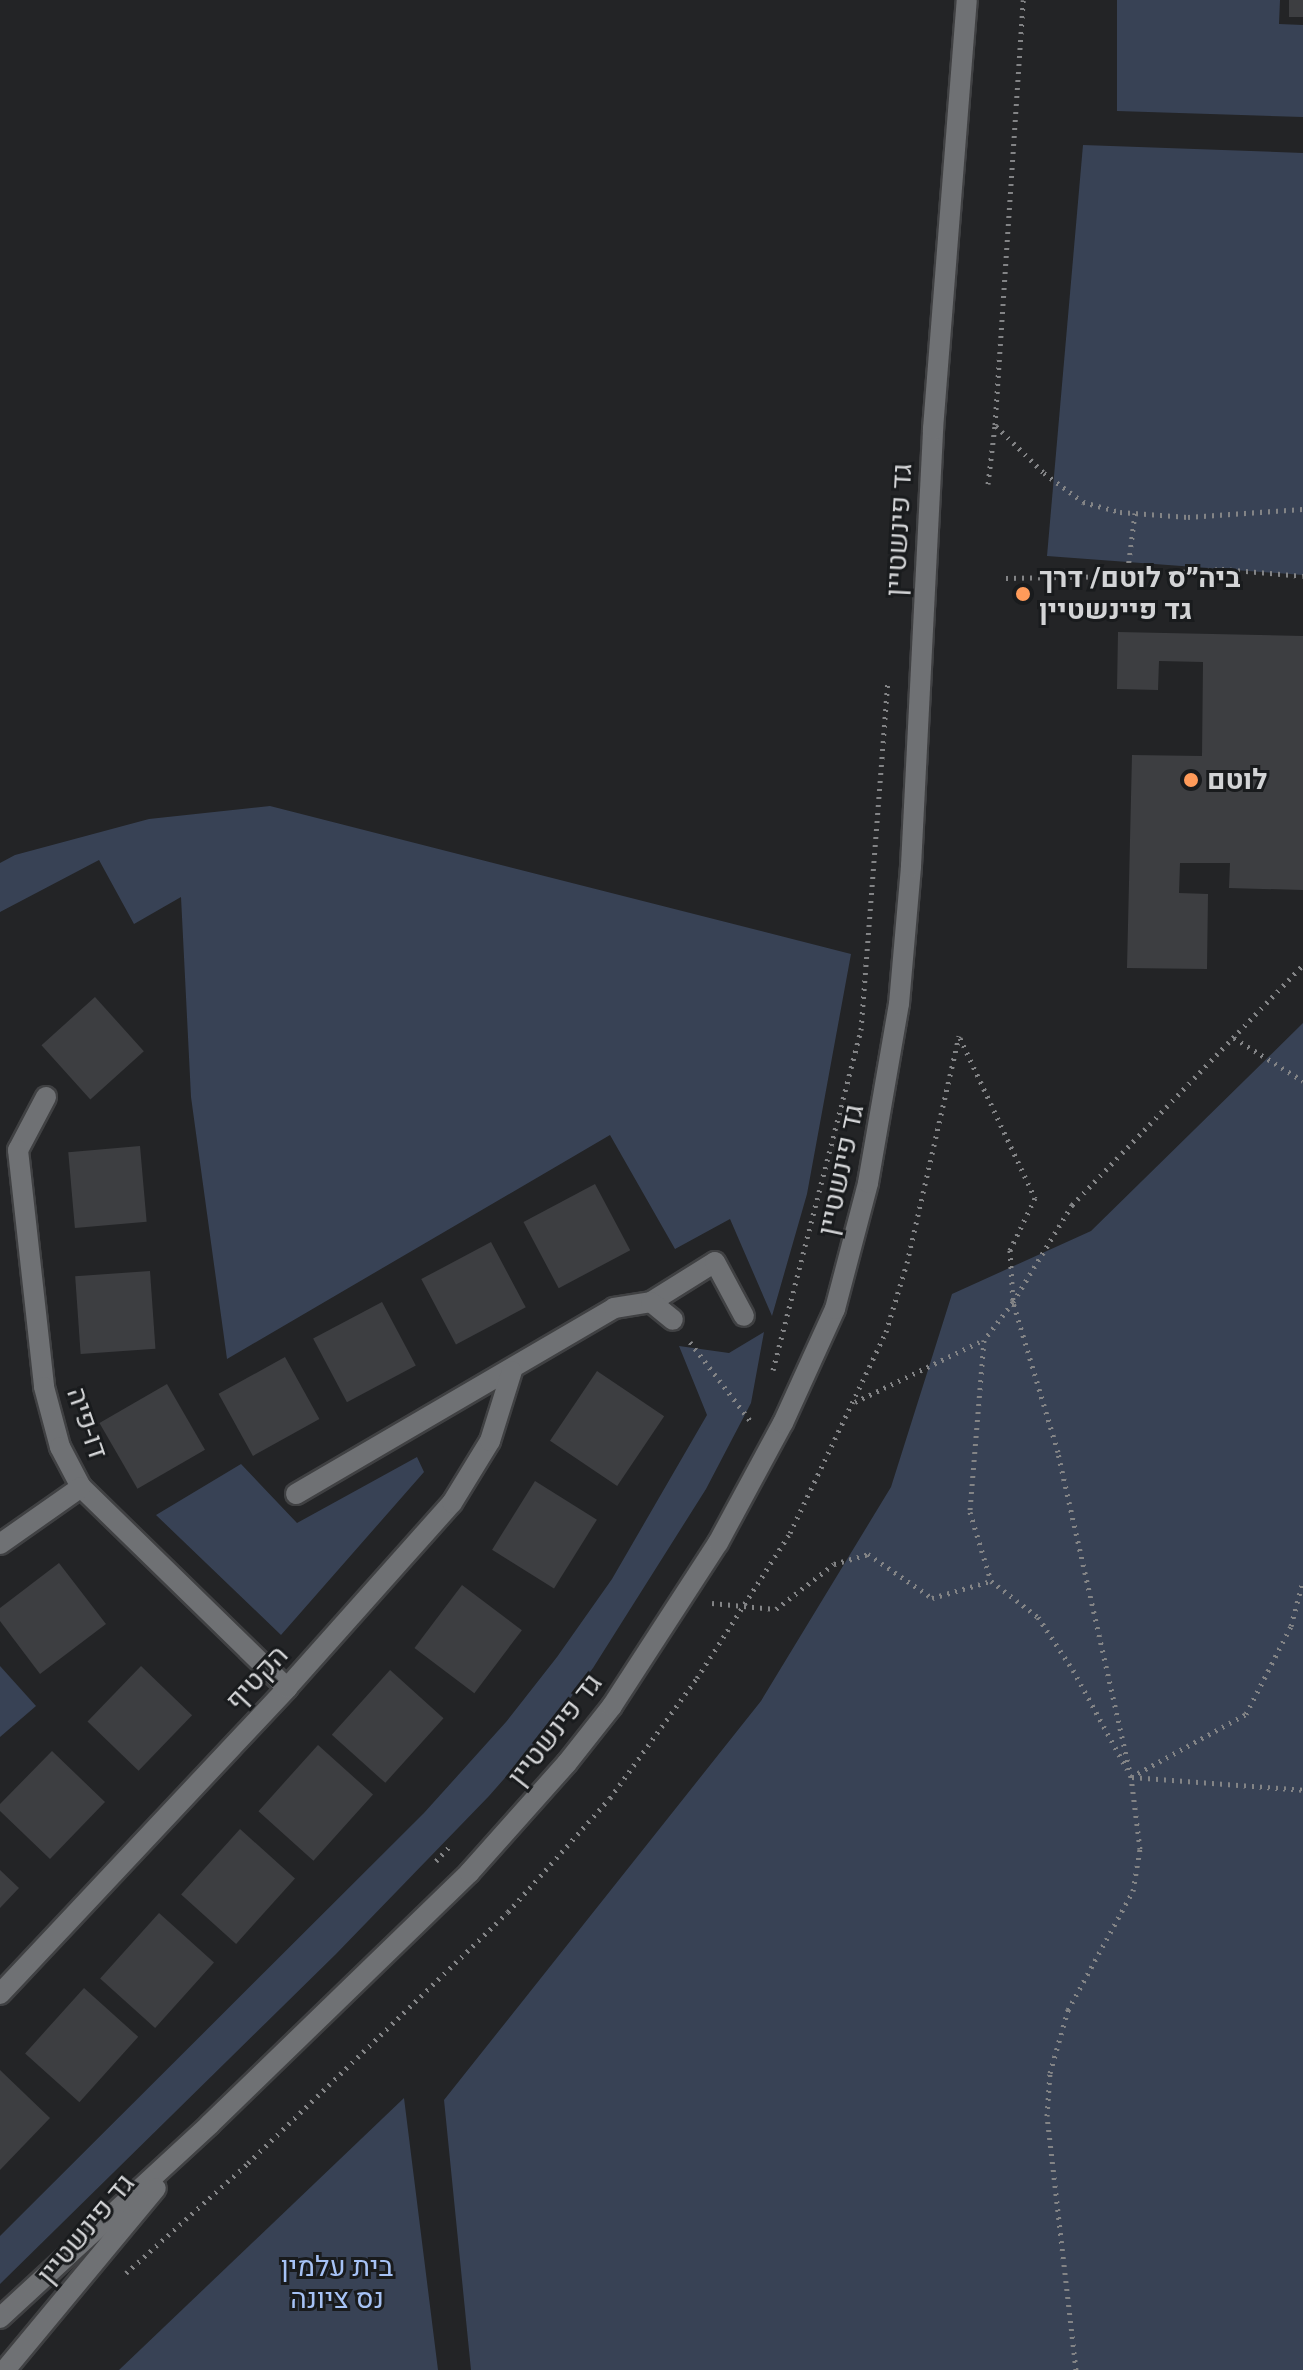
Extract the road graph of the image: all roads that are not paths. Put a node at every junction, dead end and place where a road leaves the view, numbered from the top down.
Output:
1 (968, 2) edge
2 (46, 1097) dead end
3 (9, 1152) edge
4 (651, 1302) junction
5 (744, 1316) dead end
6 (673, 1320) road end
7 (512, 1371) junction
8 (81, 1487) junction
9 (296, 1494) dead end
10 (0, 1544) edge
11 (287, 1688) junction
12 (0, 1994) edge
13 (210, 2124) junction
14 (0, 2318) edge
15 (5, 2370) edge

1 - 13 street, גד פינשטיין
2 - 3 street, דו-פיה
3 - 8 street, דו-פיה
4 - 5 street
4 - 6 street
4 - 7 street
7 - 9 street
7 - 11 street, הקטיף
8 - 10 street
8 - 11 street, דו-פיה
11 - 12 street, הקטיף
13 - 14 street, גד פינשטיין
13 - 15 street, גד פינשטיין

